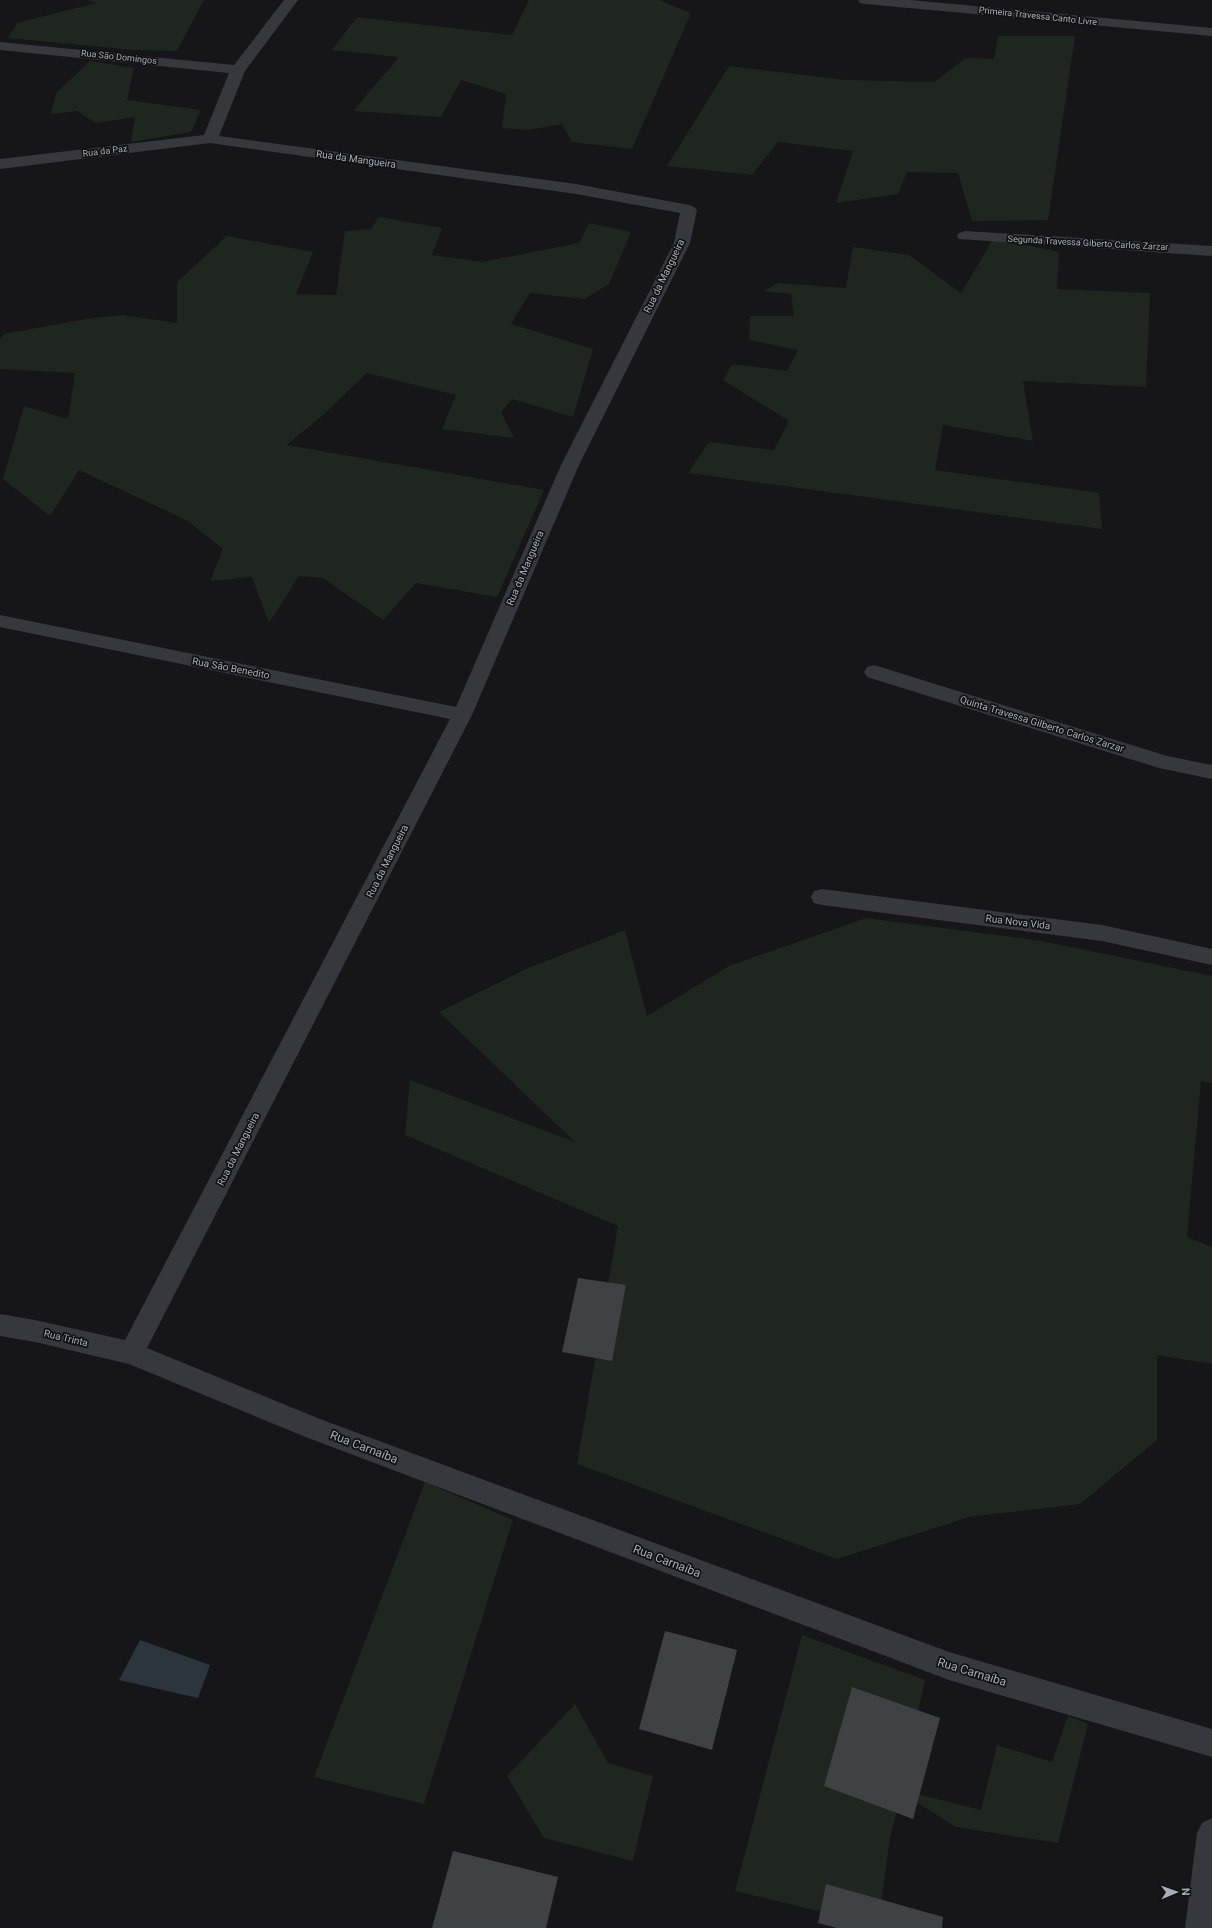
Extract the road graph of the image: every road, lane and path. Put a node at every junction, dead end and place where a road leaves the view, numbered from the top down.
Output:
1 (291, 0) edge
2 (864, 0) edge
3 (1212, 32) edge
4 (0, 46) edge
5 (238, 70) junction
6 (210, 139) junction
7 (0, 164) edge
8 (965, 236) dead end
9 (1212, 251) edge
10 (0, 621) edge
11 (874, 672) dead end
12 (462, 715) junction
13 (1212, 772) edge
14 (822, 897) dead end
15 (1212, 957) edge
16 (0, 1325) edge
17 (131, 1353) junction
18 (1212, 1743) edge
19 (1212, 1833) edge
20 (1200, 1928) edge

1 - 5 street
2 - 3 street, Primeira Travessa Canto Livre
4 - 5 street, Rua São Domingos
5 - 6 street
6 - 7 street, Rua da Paz
6 - 12 street, Rua da Mangueira
8 - 9 street, Segunda Travessa Giberto Carlos Zarzar
10 - 12 street, Rua São Benedito
11 - 13 street, Quinta Travessa Gilberto Carlos Zarzar
12 - 17 street, Rua da Mangueira
14 - 15 street, Rua Nova Vida
16 - 17 street, Rua Trinta
17 - 18 street, Rua Carnaíba
19 - 20 street

